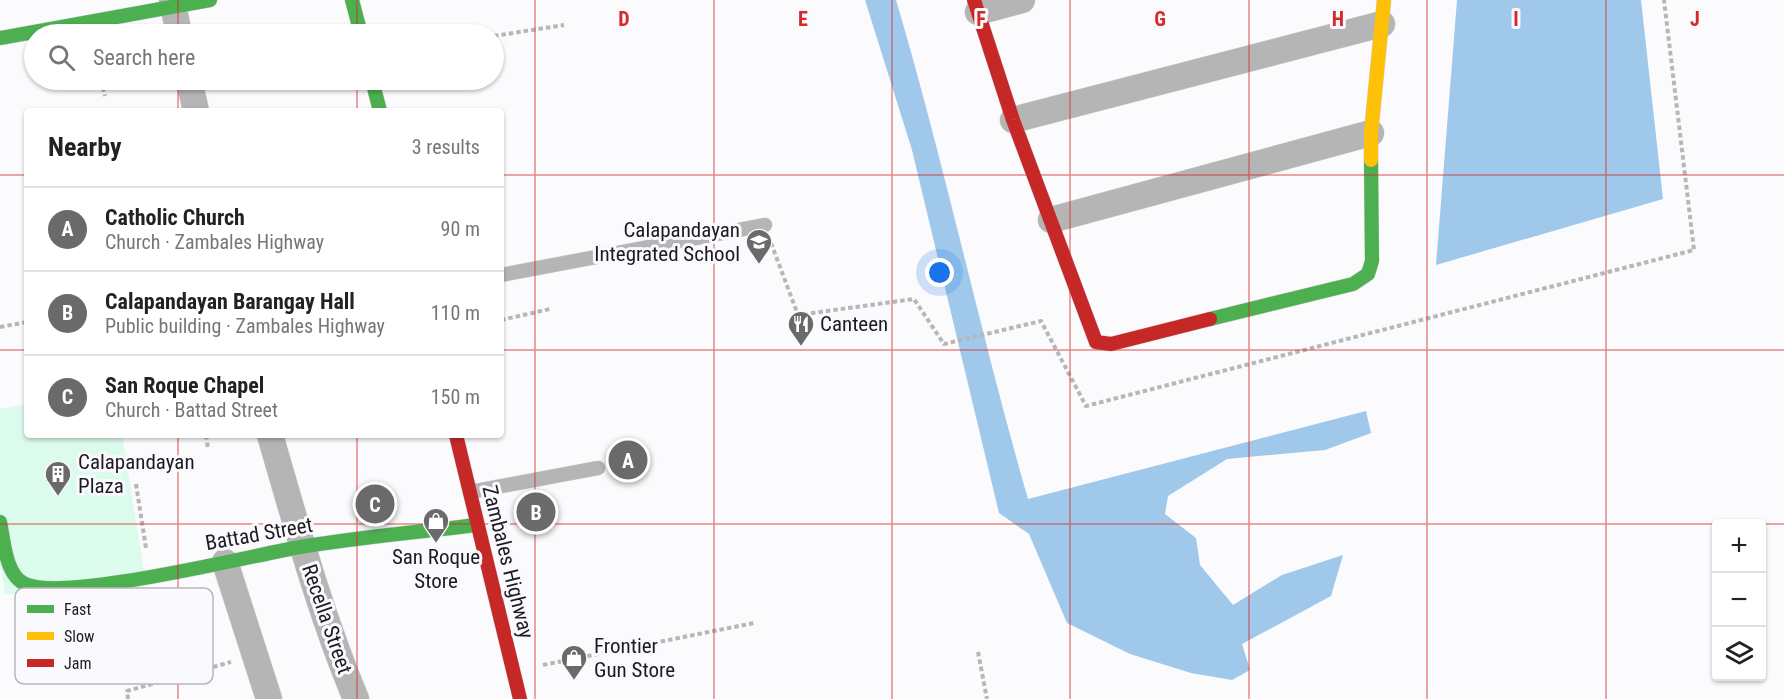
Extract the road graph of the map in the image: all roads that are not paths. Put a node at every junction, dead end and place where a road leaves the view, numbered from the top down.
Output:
1 (210, 0) edge
2 (352, 0) edge
3 (1022, 0) edge
4 (172, 4) edge
5 (976, 6) edge
6 (1383, 12) edge
7 (71, 24) edge
8 (177, 24) edge
9 (358, 24) edge
10 (24, 33) edge
11 (0, 38) edge
12 (191, 90) edge
13 (375, 90) edge
14 (195, 108) edge
15 (379, 108) edge
16 (1013, 120) junction
17 (1371, 133) junction
18 (1051, 220) junction
19 (765, 225) road end
20 (504, 274) edge
21 (271, 438) edge
22 (457, 438) edge
23 (598, 468) dead end
24 (470, 492) junction
25 (0, 522) edge
26 (477, 525) junction
27 (302, 547) junction
28 (225, 562) junction
29 (269, 699) edge
30 (356, 699) edge
31 (519, 699) edge

1 - 4 street
2 - 9 street
3 - 5 street
4 - 7 street
4 - 8 street
5 - 16 street
6 - 16 street
6 - 17 street
10 - 11 street
12 - 14 street
13 - 15 street
16 - 18 street
17 - 18 street
17 - 18 street
19 - 20 lane
21 - 27 street, Recella Street
22 - 24 street, Zambales Highway
23 - 24 lane
24 - 26 street, Zambales Highway
25 - 28 street, Battad Street
26 - 27 street, Battad Street
26 - 31 street, Zambales Highway
27 - 28 street, Battad Street
27 - 30 street, Recella Street
28 - 29 street

